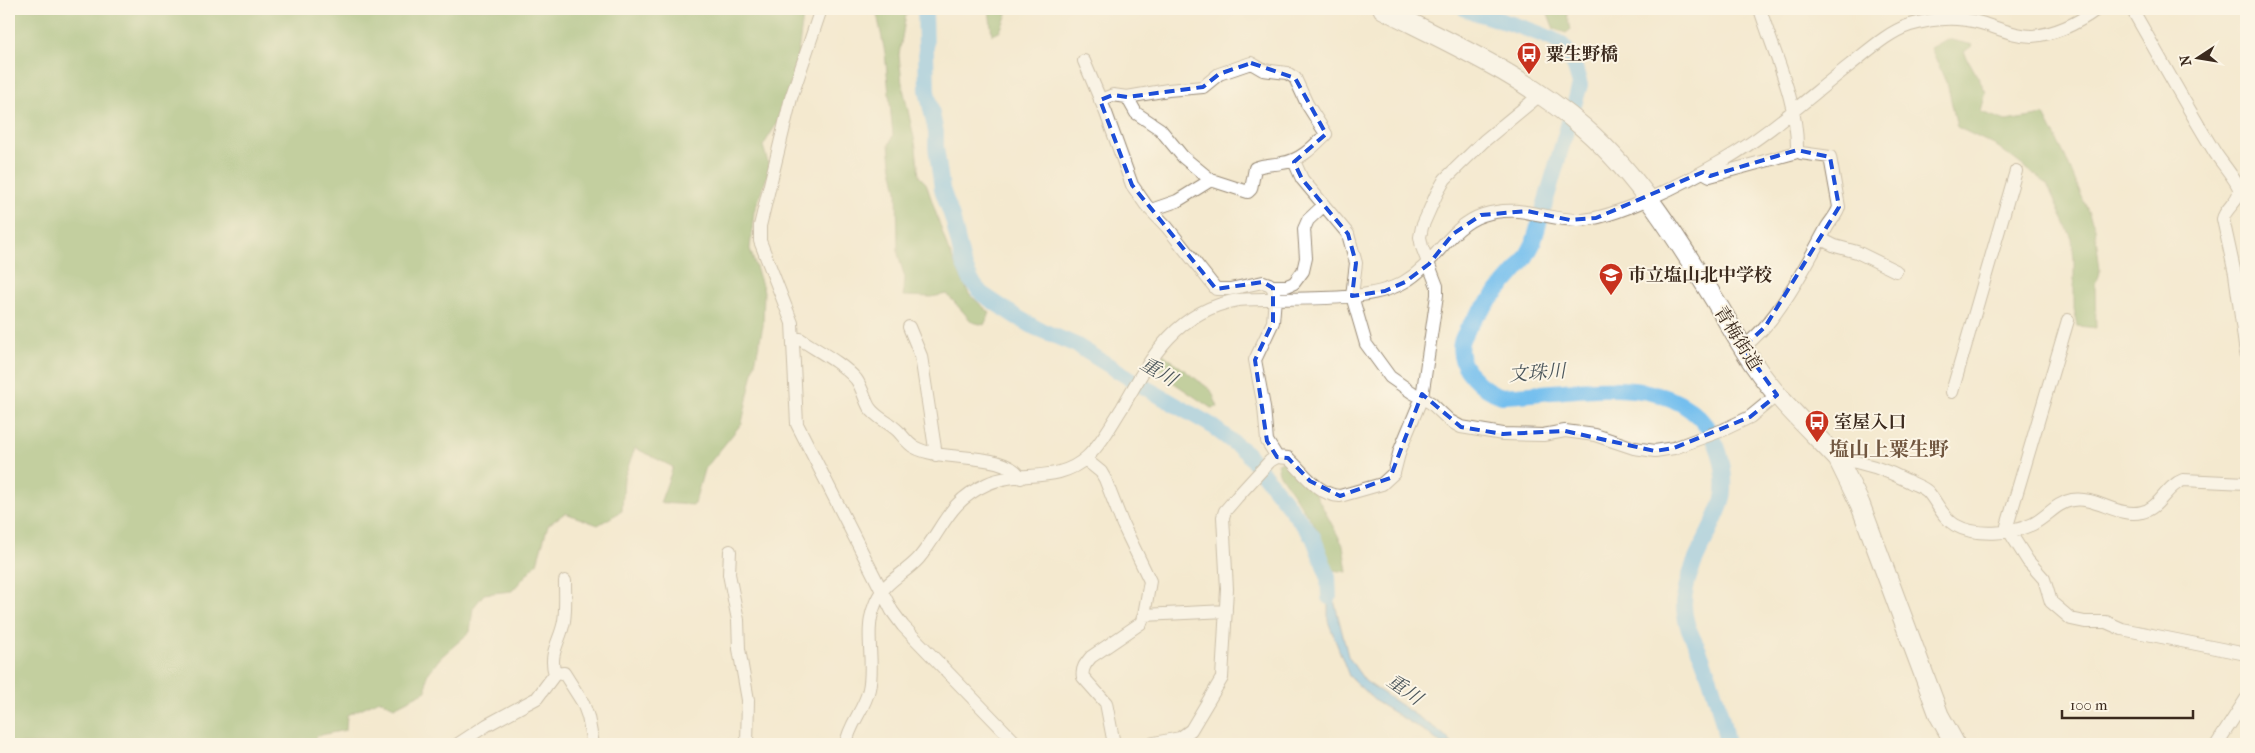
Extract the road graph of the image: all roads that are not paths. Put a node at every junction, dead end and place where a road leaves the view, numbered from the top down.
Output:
1 (821, 9) edge
2 (1760, 9) edge
3 (2098, 9) edge
4 (2132, 9) edge
5 (1388, 10) edge
6 (1084, 62) dead end
7 (1127, 97) junction
8 (1548, 98) junction
9 (1100, 100) junction
10 (1792, 110) junction
11 (1797, 150) junction
12 (1294, 160) junction
13 (2016, 171) dead end
14 (1703, 172) junction
15 (1211, 180) junction
16 (1647, 198) junction
17 (1324, 205) junction
18 (1151, 210) junction
19 (1821, 239) junction
20 (1429, 264) junction
21 (1896, 271) dead end
22 (1273, 292) junction
23 (1352, 296) junction
24 (2068, 320) dead end
25 (909, 327) dead end
26 (794, 338) junction
27 (1742, 347) junction
28 (2246, 353) edge
29 (1952, 392) dead end
30 (1777, 395) junction
31 (1422, 398) junction
32 (936, 455) junction
33 (1085, 459) junction
34 (1274, 459) junction
35 (1838, 459) junction
36 (1021, 478) junction
37 (2246, 483) edge
38 (2009, 531) junction
39 (730, 551) dead end
40 (564, 580) dead end
41 (882, 591) junction
42 (1226, 611) junction
43 (1144, 614) junction
44 (2246, 654) edge
45 (555, 674) junction
46 (2246, 698) edge
47 (458, 744) edge
48 (593, 744) edge
49 (747, 744) edge
50 (846, 744) edge
51 (1017, 744) edge
52 (1114, 744) edge
53 (1149, 744) edge
54 (1955, 744) edge
55 (2217, 744) edge

1 - 26 street
2 - 10 street
3 - 10 street
4 - 28 street
5 - 8 highway, 青梅街道
6 - 9 street
7 - 9 street
7 - 12 street
7 - 15 street
8 - 16 highway, 青梅街道
8 - 20 street
9 - 18 street
10 - 11 street
10 - 14 street
11 - 14 street
11 - 19 street
12 - 15 street
12 - 17 street
13 - 29 street
14 - 16 street
15 - 18 street
16 - 20 street
16 - 27 highway, 青梅街道
17 - 22 street
17 - 23 street
18 - 22 street
19 - 21 street
19 - 27 street
20 - 23 street
20 - 31 street
22 - 23 street
22 - 33 street
22 - 34 street
23 - 31 street
24 - 38 street
25 - 32 street
26 - 32 street
26 - 41 street
27 - 30 highway, 青梅街道
30 - 31 street
30 - 35 highway, 青梅街道
31 - 34 street
32 - 36 street
33 - 36 street
33 - 43 street
34 - 42 street
35 - 38 street
35 - 54 highway, 青梅街道
36 - 41 street
37 - 38 street
38 - 44 street
39 - 49 street
40 - 45 street
41 - 50 street
41 - 51 street
42 - 43 street
42 - 53 street
43 - 52 street
45 - 47 street
45 - 48 street
46 - 55 street

